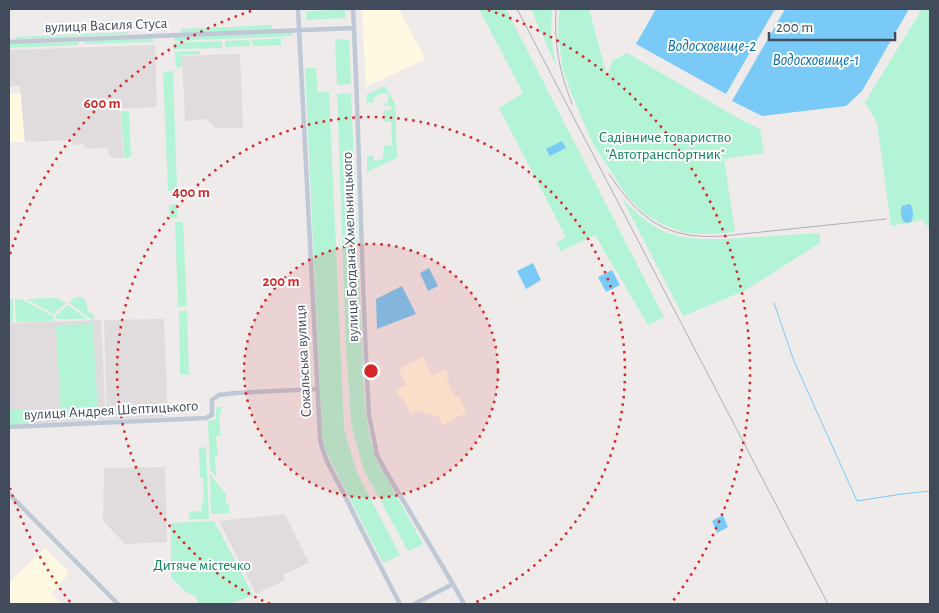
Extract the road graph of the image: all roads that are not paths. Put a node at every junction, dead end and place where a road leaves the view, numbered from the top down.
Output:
1 (298, 9) edge
2 (353, 9) edge
3 (354, 28) junction
4 (299, 30) junction
5 (9, 42) edge
6 (316, 389) junction
7 (9, 427) edge
8 (9, 494) edge
9 (453, 584) junction
10 (118, 604) edge
11 (400, 604) edge
12 (414, 604) edge
13 (464, 604) edge

1 - 4 street, Сокальська вулиця
2 - 3 street, вулиця Богдана Хмельницького
3 - 4 street, вулиця Василя Стуса
3 - 9 street, вулиця Богдана Хмельницького
4 - 5 street, вулиця Василя Стуса
4 - 6 street, Сокальська вулиця
6 - 7 street, вулиця Андрея Шептицького
6 - 11 street, Сокальська вулиця
8 - 10 street
9 - 12 street
9 - 13 street, вулиця Богдана Хмельницького

